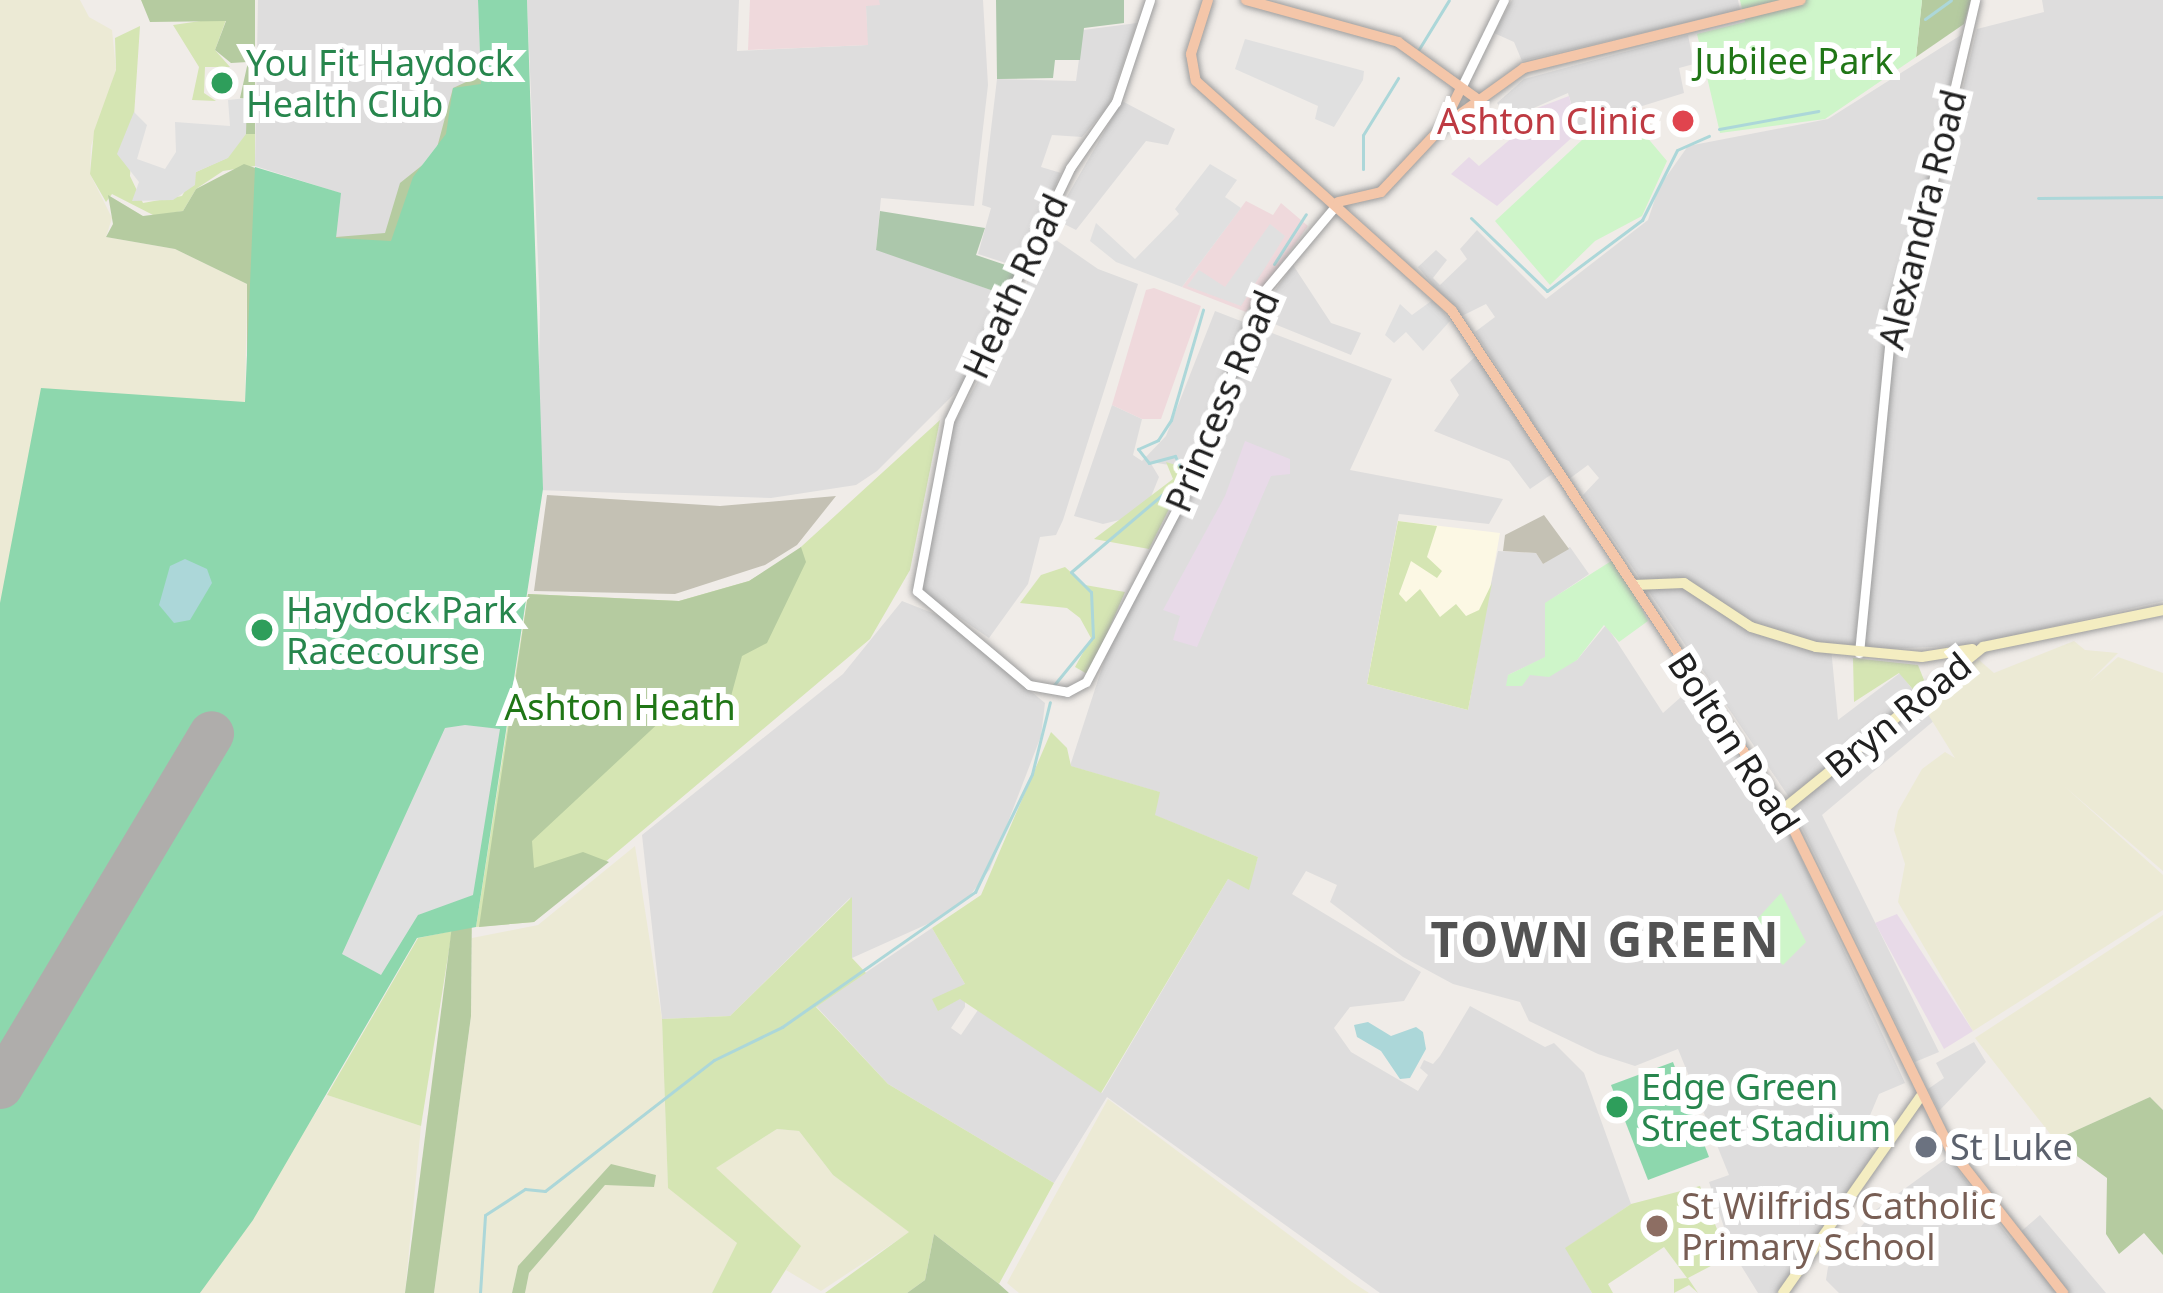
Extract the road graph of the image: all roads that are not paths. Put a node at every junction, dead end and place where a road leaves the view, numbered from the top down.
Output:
1 (1150, 0) edge
2 (1208, 0) edge
3 (1246, 0) edge
4 (1504, 0) edge
5 (1801, 0) edge
6 (1975, 0) edge
7 (1461, 88) junction
8 (1476, 98) junction
9 (1442, 127) junction
10 (1382, 192) junction
11 (1338, 202) junction
12 (1360, 221) junction
13 (1634, 586) junction
14 (2163, 610) edge
15 (1984, 647) junction
16 (1859, 654) junction
17 (1922, 657) junction
18 (1092, 676) joint
19 (1929, 686) junction
20 (1782, 810) junction
21 (1912, 1080) junction
22 (1920, 1096) junction
23 (1909, 1110) junction
24 (1783, 1293) edge
25 (2062, 1293) edge

1 - 18 street, Heath Road
2 - 11 main road, Bolton Road
3 - 7 main road
4 - 7 street
5 - 8 main road
6 - 16 street, Alexandra Road
7 - 8 main road
7 - 9 main road
8 - 9 main road
9 - 10 main road
10 - 11 main road
10 - 12 main road
11 - 12 main road, Bolton Road
11 - 18 street, Princess Road
12 - 13 main road, Bolton Road
13 - 16 main road
13 - 20 main road, Bolton Road
14 - 15 main road, Bryn Road
15 - 17 main road
15 - 19 main road, Bryn Road
16 - 17 main road
17 - 19 main road
19 - 20 main road, Bryn Road
20 - 21 main road, Bolton Road
21 - 22 main road, Bolton Road
21 - 23 main road
22 - 23 main road
22 - 25 main road, Bolton Road
23 - 24 main road

